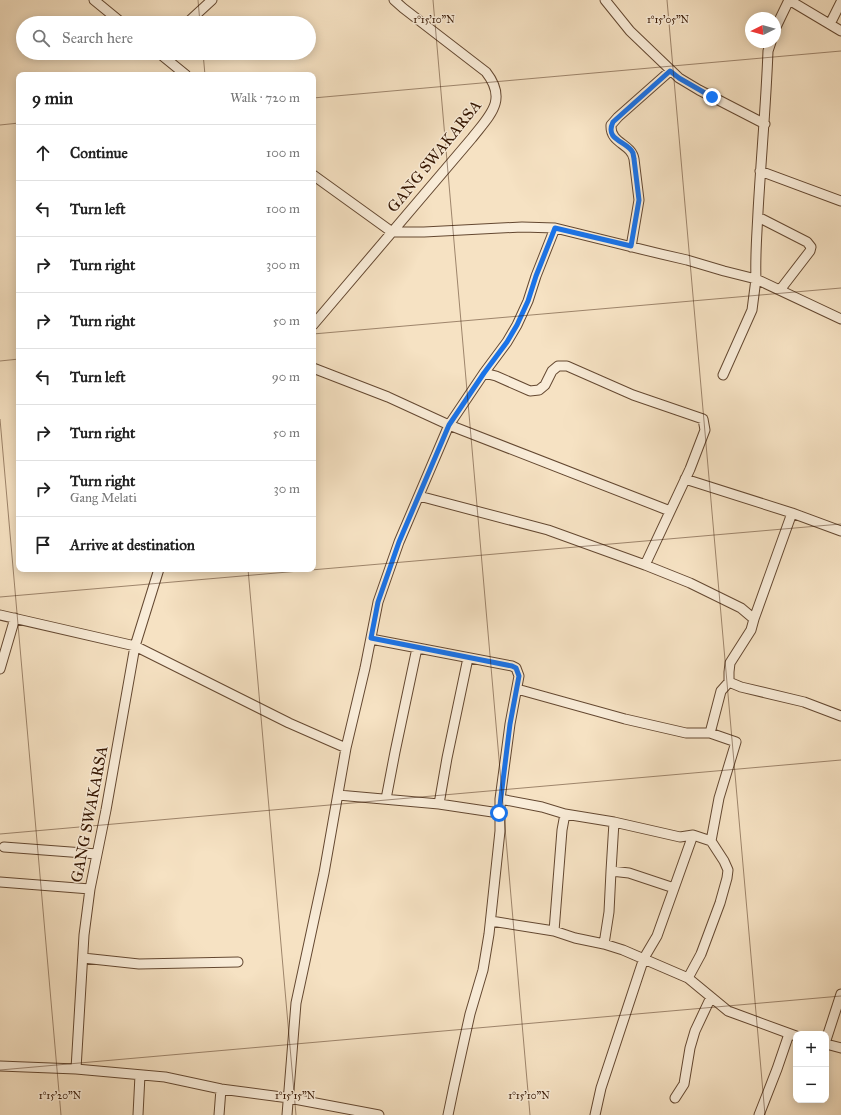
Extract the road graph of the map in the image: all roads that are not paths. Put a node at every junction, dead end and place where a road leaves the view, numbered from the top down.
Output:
1 (94, 0) edge
2 (212, 0) edge
3 (394, 0) edge
4 (604, 0) edge
5 (789, 0) edge
6 (841, 2) edge
7 (113, 16) edge
8 (195, 16) edge
9 (781, 17) edge
10 (830, 24) junction
11 (841, 31) edge
12 (769, 48) edge
13 (168, 60) edge
14 (670, 71) junction
15 (182, 72) edge
16 (765, 124) junction
17 (760, 172) junction
18 (316, 176) edge
19 (841, 201) edge
20 (758, 217) junction
21 (555, 228) junction
22 (392, 232) junction
23 (631, 246) junction
24 (756, 279) junction
25 (780, 290) junction
26 (841, 319) edge
27 (316, 321) edge
28 (316, 369) edge
29 (484, 373) junction
30 (723, 375) dead end
31 (449, 425) junction
32 (685, 479) junction
33 (419, 496) junction
34 (670, 511) junction
35 (792, 513) junction
36 (841, 531) edge
37 (645, 565) junction
38 (158, 572) edge
39 (0, 615) edge
40 (15, 618) junction
41 (754, 619) junction
42 (371, 638) junction
43 (135, 646) junction
44 (417, 648) junction
45 (468, 658) junction
46 (0, 669) edge
47 (729, 682) junction
48 (517, 689) junction
49 (841, 716) edge
50 (710, 733) junction
51 (346, 748) junction
52 (338, 794) junction
53 (386, 799) junction
54 (500, 799) junction
55 (439, 804) junction
56 (499, 813) junction
57 (565, 814) junction
58 (614, 822) junction
59 (693, 835) junction
60 (711, 841) junction
61 (4, 847) dead end
62 (97, 854) junction
63 (611, 871) junction
64 (0, 882) edge
65 (674, 888) junction
66 (90, 889) junction
67 (491, 921) junction
68 (554, 931) junction
69 (604, 944) junction
70 (83, 958) junction
71 (644, 958) junction
72 (238, 962) dead end
73 (688, 978) junction
74 (841, 994) edge
75 (711, 997) junction
76 (829, 1031) edge
77 (792, 1035) edge
78 (829, 1045) edge
79 (841, 1048) edge
80 (0, 1066) edge
81 (76, 1070) junction
82 (140, 1075) junction
83 (222, 1089) junction
84 (289, 1098) junction
85 (675, 1098) dead end
86 (138, 1115) edge
87 (219, 1115) edge
88 (287, 1115) edge
89 (379, 1115) edge
90 (448, 1115) edge
91 (595, 1115) edge
92 (759, 1115) edge

1 - 7 street
2 - 8 street
3 - 22 street, GANG SWAKARSA
4 - 14 street
5 - 9 street
5 - 10 street
6 - 10 street
10 - 11 street
12 - 16 street
13 - 15 street
14 - 16 street
14 - 23 street
16 - 17 street
17 - 19 street
17 - 20 street
18 - 22 street
20 - 24 street
20 - 25 street
21 - 22 street
21 - 23 street
21 - 29 street
22 - 27 street, GANG SWAKARSA
23 - 24 street
24 - 25 street
24 - 30 street
25 - 26 street
28 - 31 street
29 - 31 street
29 - 32 street
31 - 33 street
31 - 34 street
32 - 34 street
32 - 35 street
33 - 37 street
33 - 42 street
34 - 37 street
35 - 36 street
35 - 41 street
37 - 41 street
38 - 43 street, GANG SWAKARSA
39 - 40 street
40 - 43 street
40 - 46 street
41 - 47 street
42 - 44 street
42 - 51 street
43 - 51 street
43 - 62 street, GANG SWAKARSA
44 - 45 street
44 - 53 street
45 - 48 street
45 - 55 street
47 - 49 street
47 - 50 street
48 - 50 street
48 - 54 street
50 - 60 street
51 - 52 street
52 - 53 street
52 - 84 street
53 - 55 street
54 - 56 street
54 - 57 street
55 - 56 street
56 - 67 street
57 - 58 street
57 - 68 street
58 - 59 street
58 - 63 street
59 - 60 street
59 - 65 street
60 - 73 street
61 - 62 street
62 - 66 street, GANG SWAKARSA
63 - 65 street
63 - 69 street
64 - 66 street
65 - 71 street
66 - 70 street, GANG SWAKARSA
67 - 68 street
67 - 90 street
68 - 69 street
69 - 71 street
70 - 72 street
70 - 81 street, GANG SWAKARSA
71 - 73 street
71 - 91 street
73 - 75 street
74 - 76 street
75 - 77 street
75 - 85 street
77 - 92 street
78 - 79 street
80 - 81 street
81 - 82 street
82 - 83 street
82 - 86 street
83 - 84 street
83 - 87 street
84 - 88 street
84 - 89 street

